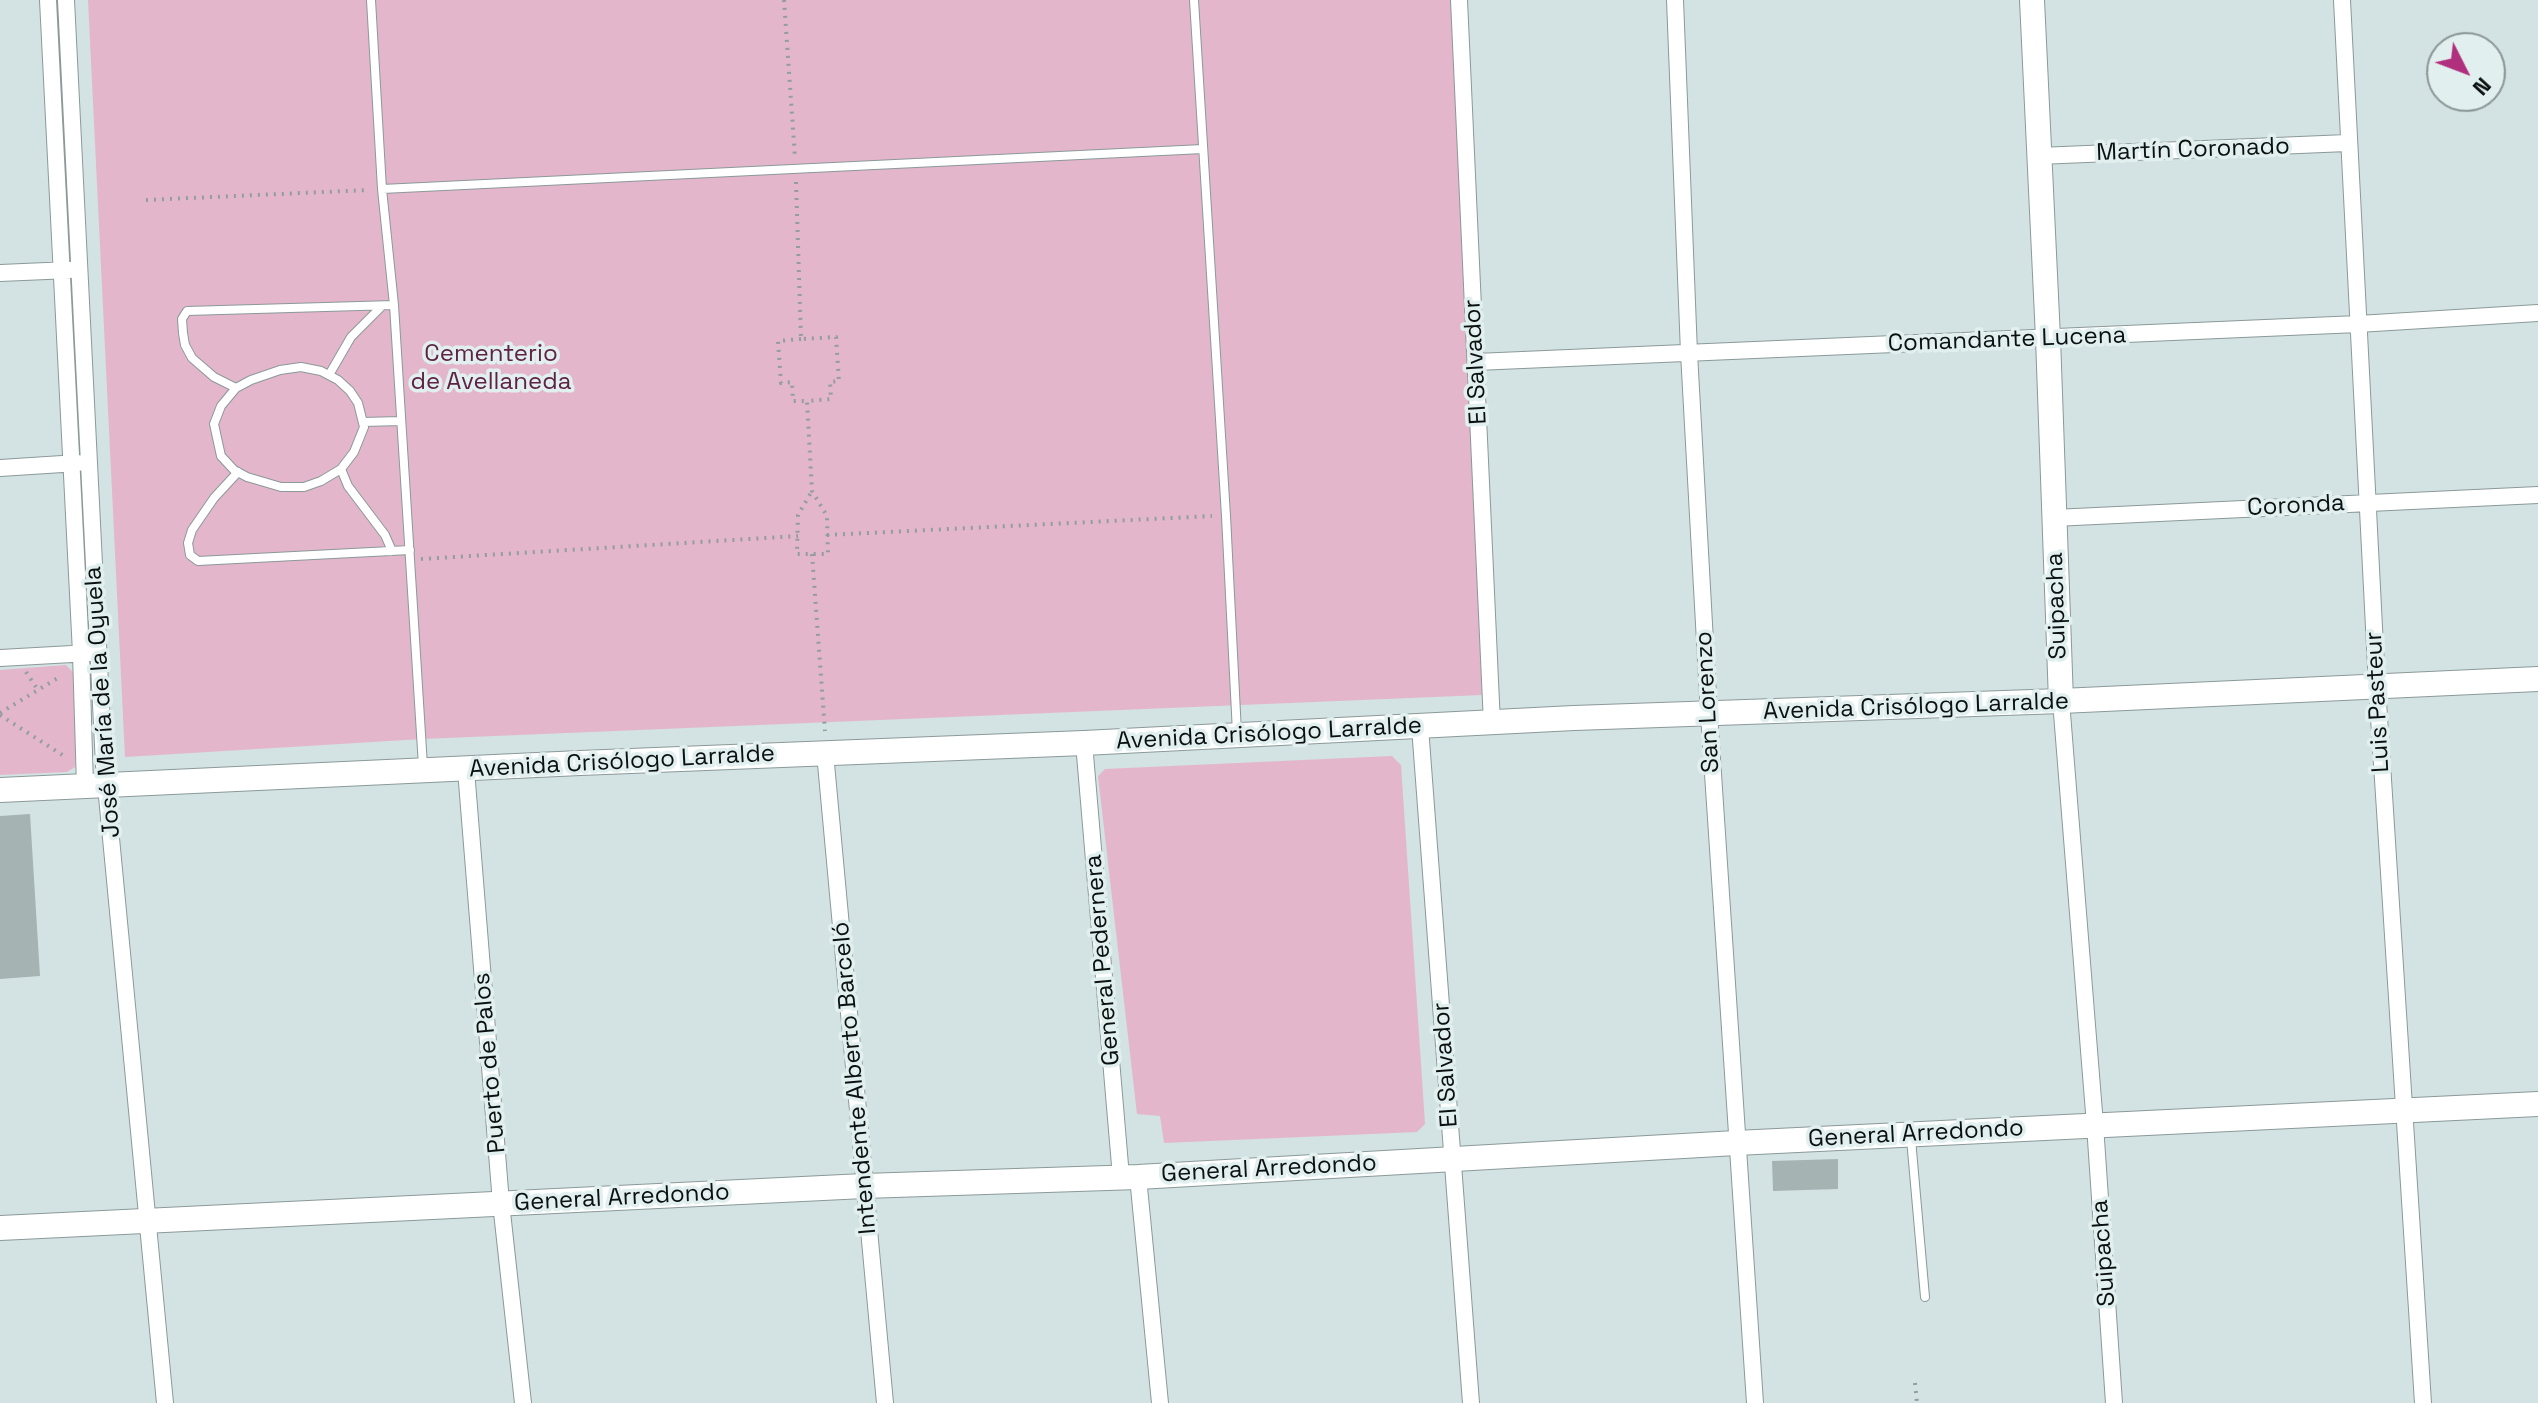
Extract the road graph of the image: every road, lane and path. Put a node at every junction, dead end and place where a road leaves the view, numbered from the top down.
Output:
1 (48, 0) edge
2 (66, 0) edge
3 (371, 0) edge
4 (784, 0) edge
5 (1194, 0) edge
6 (1459, 0) edge
7 (1675, 0) edge
8 (2032, 0) edge
9 (2342, 0) edge
10 (2347, 143) junction
11 (1203, 149) junction
12 (2039, 156) junction
13 (796, 170) junction
14 (382, 189) junction
15 (146, 200) dead end
16 (79, 269) junction
17 (62, 270) junction
18 (0, 273) edge
19 (394, 305) junction
20 (382, 306) junction
21 (2538, 313) edge
22 (2358, 324) junction
23 (2048, 338) junction
24 (801, 339) junction
25 (1689, 353) junction
26 (1476, 362) junction
27 (329, 375) junction
28 (236, 388) junction
29 (807, 401) junction
30 (401, 421) junction
31 (363, 422) junction
32 (71, 463) junction
33 (89, 463) junction
34 (0, 468) edge
35 (341, 469) junction
36 (238, 472) junction
37 (812, 491) junction
38 (2538, 495) edge
39 (2367, 503) junction
40 (1226, 516) junction
41 (2054, 518) junction
42 (827, 535) junction
43 (798, 536) junction
44 (410, 550) junction
45 (392, 551) junction
46 (812, 554) junction
47 (410, 560) junction
48 (90, 653) junction
49 (0, 658) edge
50 (61, 676) dead end
51 (2538, 679) edge
52 (2377, 686) junction
53 (2061, 701) junction
54 (0, 714) edge
55 (1709, 714) junction
56 (1492, 724) junction
57 (1420, 727) junction
58 (1237, 734) junction
59 (1084, 743) junction
60 (825, 753) junction
61 (64, 756) dead end
62 (466, 770) junction
63 (423, 771) junction
64 (96, 785) junction
65 (0, 790) edge
66 (2538, 1104) edge
67 (2404, 1112) junction
68 (2095, 1125) junction
69 (1911, 1134) junction
70 (1736, 1143) junction
71 (1453, 1159) junction
72 (1129, 1177) junction
73 (864, 1186) junction
74 (501, 1203) junction
75 (147, 1222) junction
76 (0, 1228) edge
77 (1925, 1297) dead end
78 (1915, 1383) dead end
79 (165, 1403) edge
80 (523, 1403) edge
81 (885, 1403) edge
82 (1160, 1403) edge
83 (1471, 1403) edge
84 (1755, 1403) edge
85 (1917, 1403) edge
86 (2114, 1403) edge
87 (2423, 1403) edge

1 - 17 street, José María de la Oyuela
2 - 16 street, José María de la Oyuela
3 - 14 lane
4 - 13 path
5 - 11 lane
6 - 26 street, El Salvador
7 - 25 street, San Lorenzo
8 - 12 street, Suipacha
9 - 10 street, Luis Pasteur
10 - 12 street, Martín Coronado
10 - 22 street, Luis Pasteur
11 - 13 lane
11 - 40 lane
12 - 23 street, Suipacha
13 - 14 lane
13 - 24 path
14 - 15 path
14 - 19 lane
16 - 17 street
16 - 33 street, José María de la Oyuela
17 - 18 street
17 - 32 street, José María de la Oyuela
19 - 20 lane
19 - 30 lane
20 - 27 lane
20 - 28 lane
21 - 22 street, Comandante Lucena
22 - 23 street, Comandante Lucena
22 - 39 street, Luis Pasteur
23 - 25 street, Comandante Lucena
23 - 41 street, Suipacha
24 - 29 path
24 - 29 path
25 - 26 street, Comandante Lucena
25 - 55 street, San Lorenzo
26 - 56 street, El Salvador
27 - 28 lane
27 - 31 lane
28 - 36 lane
29 - 37 path
30 - 31 lane
30 - 44 lane
31 - 35 lane
32 - 33 street
32 - 34 street
32 - 48 street, José María de la Oyuela
33 - 48 street, José María de la Oyuela
35 - 36 lane
35 - 45 lane
36 - 45 lane
37 - 42 path
37 - 43 path
38 - 39 street, Coronda
39 - 41 street, Coronda
39 - 52 street, Luis Pasteur
40 - 42 path
40 - 58 lane
41 - 53 street, Suipacha
42 - 46 path
43 - 46 path
43 - 47 path
44 - 45 lane
44 - 47 lane
46 - 60 path
47 - 63 lane
48 - 49 street
48 - 64 street, José María de la Oyuela
50 - 54 path
51 - 52 street, Avenida Crisólogo Larralde
52 - 53 street, Avenida Crisólogo Larralde
52 - 67 street, Luis Pasteur
53 - 55 street, Avenida Crisólogo Larralde
53 - 68 street, Suipacha
54 - 61 path
55 - 56 street, Avenida Crisólogo Larralde
55 - 70 street, San Lorenzo
56 - 57 street, Avenida Crisólogo Larralde
57 - 58 street, Avenida Crisólogo Larralde
57 - 71 street, El Salvador
58 - 59 street, Avenida Crisólogo Larralde
59 - 60 street, Avenida Crisólogo Larralde
59 - 72 street, General Pedernera
60 - 62 street, Avenida Crisólogo Larralde
60 - 73 street, Intendente Alberto Barceló
62 - 63 street, Avenida Crisólogo Larralde
62 - 74 street, Puerto de Palos
63 - 64 street, Avenida Crisólogo Larralde
64 - 65 street, Avenida Crisólogo Larralde
64 - 75 street, José María de la Oyuela
66 - 67 street, General Arredondo
67 - 68 street, General Arredondo
67 - 87 street, Luis Pasteur
68 - 69 street, General Arredondo
68 - 86 street, Suipacha
69 - 70 street, General Arredondo
69 - 77 lane
70 - 71 street, General Arredondo
70 - 84 street, San Lorenzo
71 - 72 street, General Arredondo
71 - 83 street, El Salvador
72 - 73 street, General Arredondo
72 - 82 street, General Pedernera
73 - 74 street, General Arredondo
73 - 81 street, Intendente Alberto Barceló
74 - 75 street, General Arredondo
74 - 80 street, Puerto de Palos
75 - 76 street, General Arredondo
75 - 79 street, José María de la Oyuela
78 - 85 path

